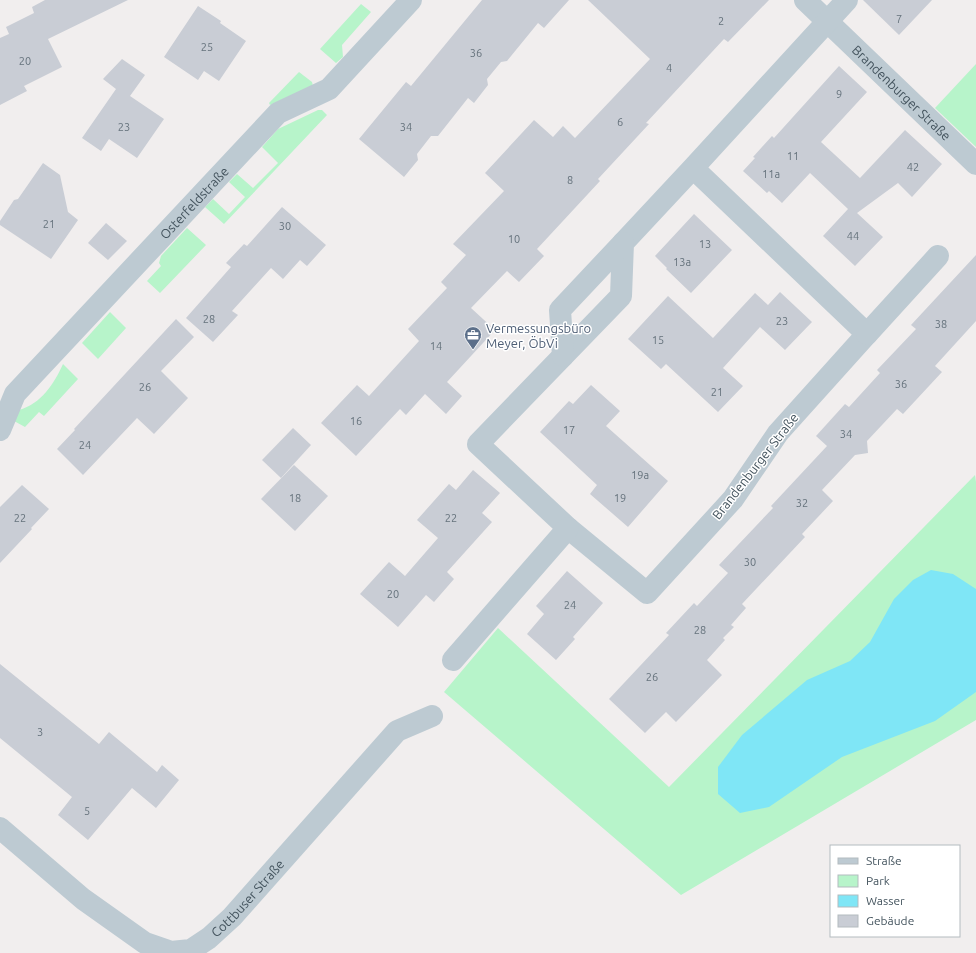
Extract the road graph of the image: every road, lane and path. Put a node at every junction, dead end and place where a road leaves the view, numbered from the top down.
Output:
1 (411, 0) edge
2 (804, 0) edge
3 (847, 0) edge
4 (826, 22) junction
5 (976, 164) edge
6 (693, 168) junction
7 (623, 243) junction
8 (938, 256) dead end
9 (868, 334) junction
10 (563, 356) junction
11 (0, 430) edge
12 (568, 528) junction
13 (454, 660) dead end
14 (432, 716) dead end
15 (0, 828) edge

1 - 11 street, Osterfeldstraße
2 - 4 street, Brandenburger Straße
3 - 4 street
4 - 5 street, Brandenburger Straße
4 - 6 street
6 - 7 street
6 - 9 street
7 - 10 street, Brandenburger Straße
7 - 10 street
8 - 9 street, Brandenburger Straße
9 - 12 street, Brandenburger Straße
10 - 12 street, Brandenburger Straße
12 - 13 street
14 - 15 street, Cottbuser Straße

